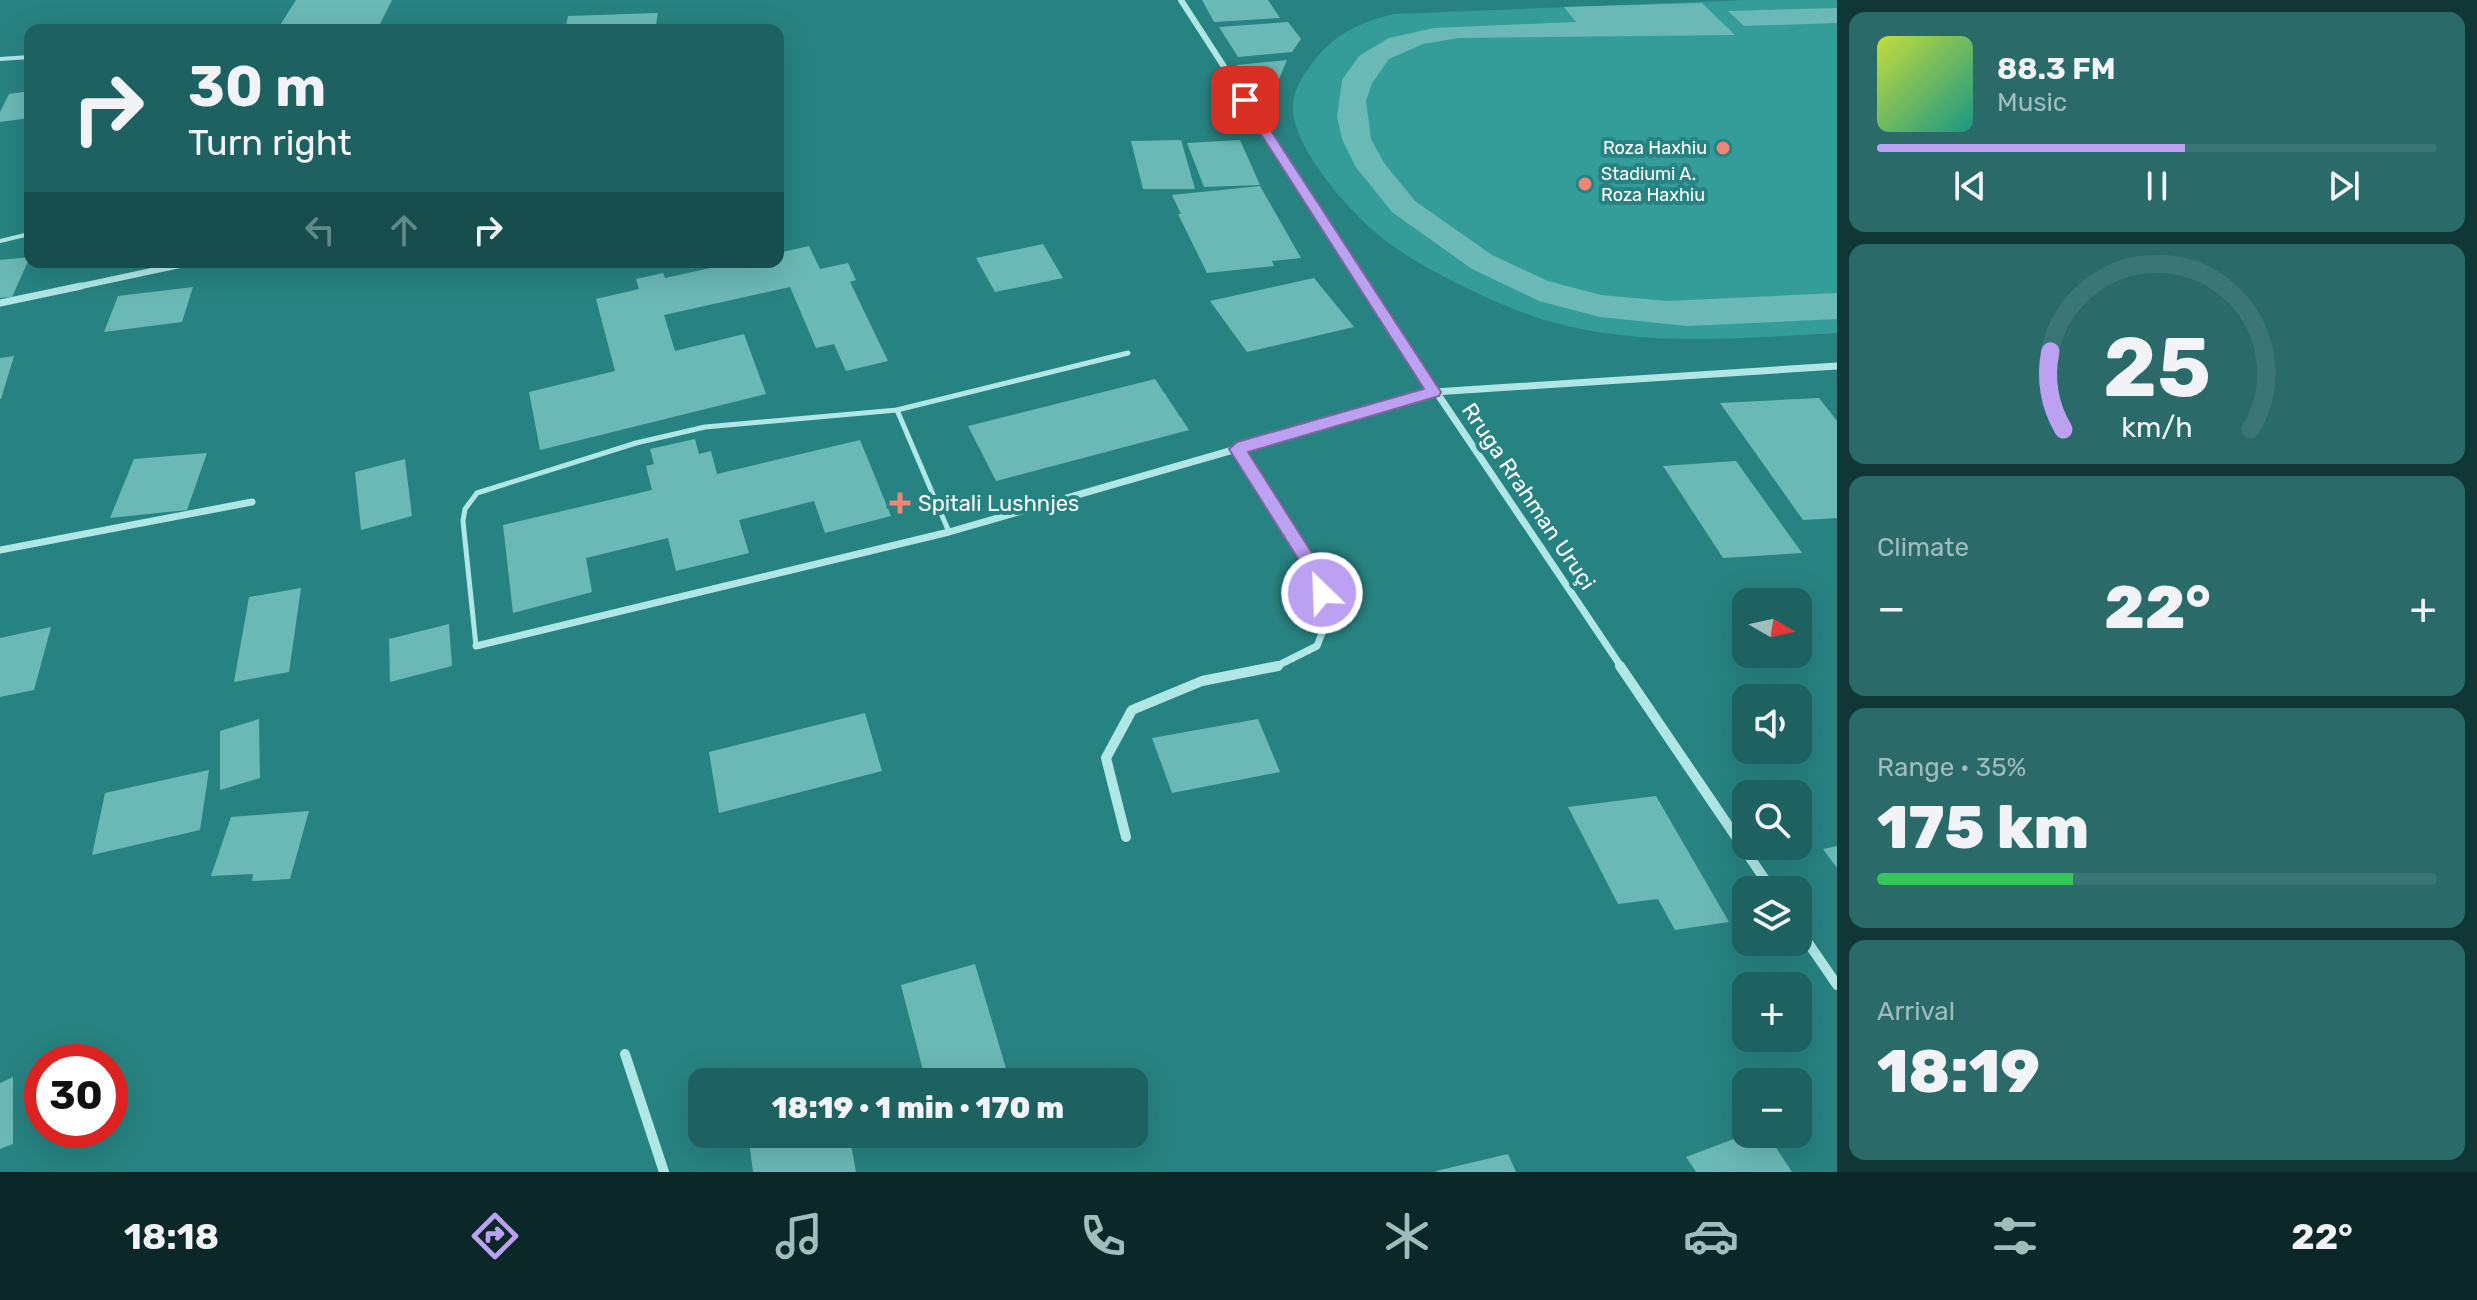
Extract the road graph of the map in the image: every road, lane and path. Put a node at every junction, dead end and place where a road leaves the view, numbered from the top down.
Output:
1 (1181, 0) edge
2 (24, 57) edge
3 (0, 59) edge
4 (24, 235) edge
5 (0, 241) edge
6 (166, 268) edge
7 (0, 303) edge
8 (1128, 353) dead end
9 (1837, 366) edge
10 (1434, 392) junction
11 (897, 410) junction
12 (1237, 449) junction
13 (252, 502) dead end
14 (949, 532) junction
15 (0, 550) edge
16 (476, 646) joint
17 (1126, 837) dead end
18 (1762, 876) edge
19 (1812, 948) edge
20 (1837, 985) edge
21 (625, 1054) dead end
22 (664, 1172) edge

1 - 10 street, Rruga Rrahman Uruçi
2 - 3 lane
4 - 5 lane
6 - 7 street
8 - 11 lane
9 - 10 street
10 - 12 street
10 - 18 street, Rruga Rrahman Uruçi
11 - 14 lane
11 - 16 lane
12 - 14 street
12 - 17 street
13 - 15 street
14 - 16 street
19 - 20 street
21 - 22 street

